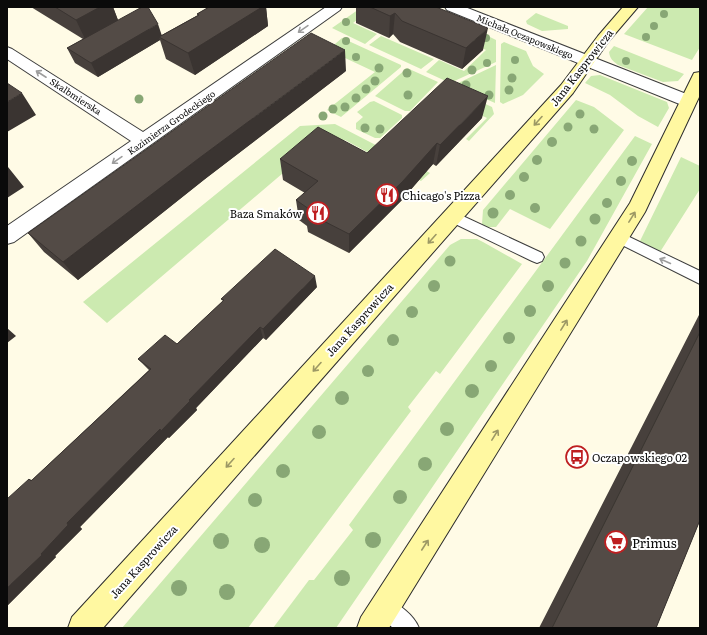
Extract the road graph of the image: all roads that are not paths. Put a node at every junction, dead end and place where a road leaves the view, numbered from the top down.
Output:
1 (335, 7) edge
2 (452, 7) edge
3 (632, 7) edge
4 (7, 52) edge
5 (587, 61) junction
6 (700, 77) edge
7 (688, 101) junction
8 (144, 141) junction
9 (452, 216) junction
10 (7, 236) edge
11 (619, 237) junction
12 (537, 256) dead end
13 (700, 278) edge
14 (378, 618) edge
15 (83, 628) edge
16 (409, 628) edge

1 -> 8 street, Kazimierza Grodeckiego
2 - 5 street, Michała Oczapowskiego
3 - 5 street, Jana Kasprowicza
8 -> 4 street, Skalbmierska
5 - 7 street, Michała Oczapowskiego
5 -> 9 street, Jana Kasprowicza
6 - 7 street
11 -> 7 street
8 -> 10 street, Kazimierza Grodeckiego
9 - 12 lane
9 -> 15 street, Jana Kasprowicza
13 -> 11 lane
14 -> 11 street
14 - 16 lane

